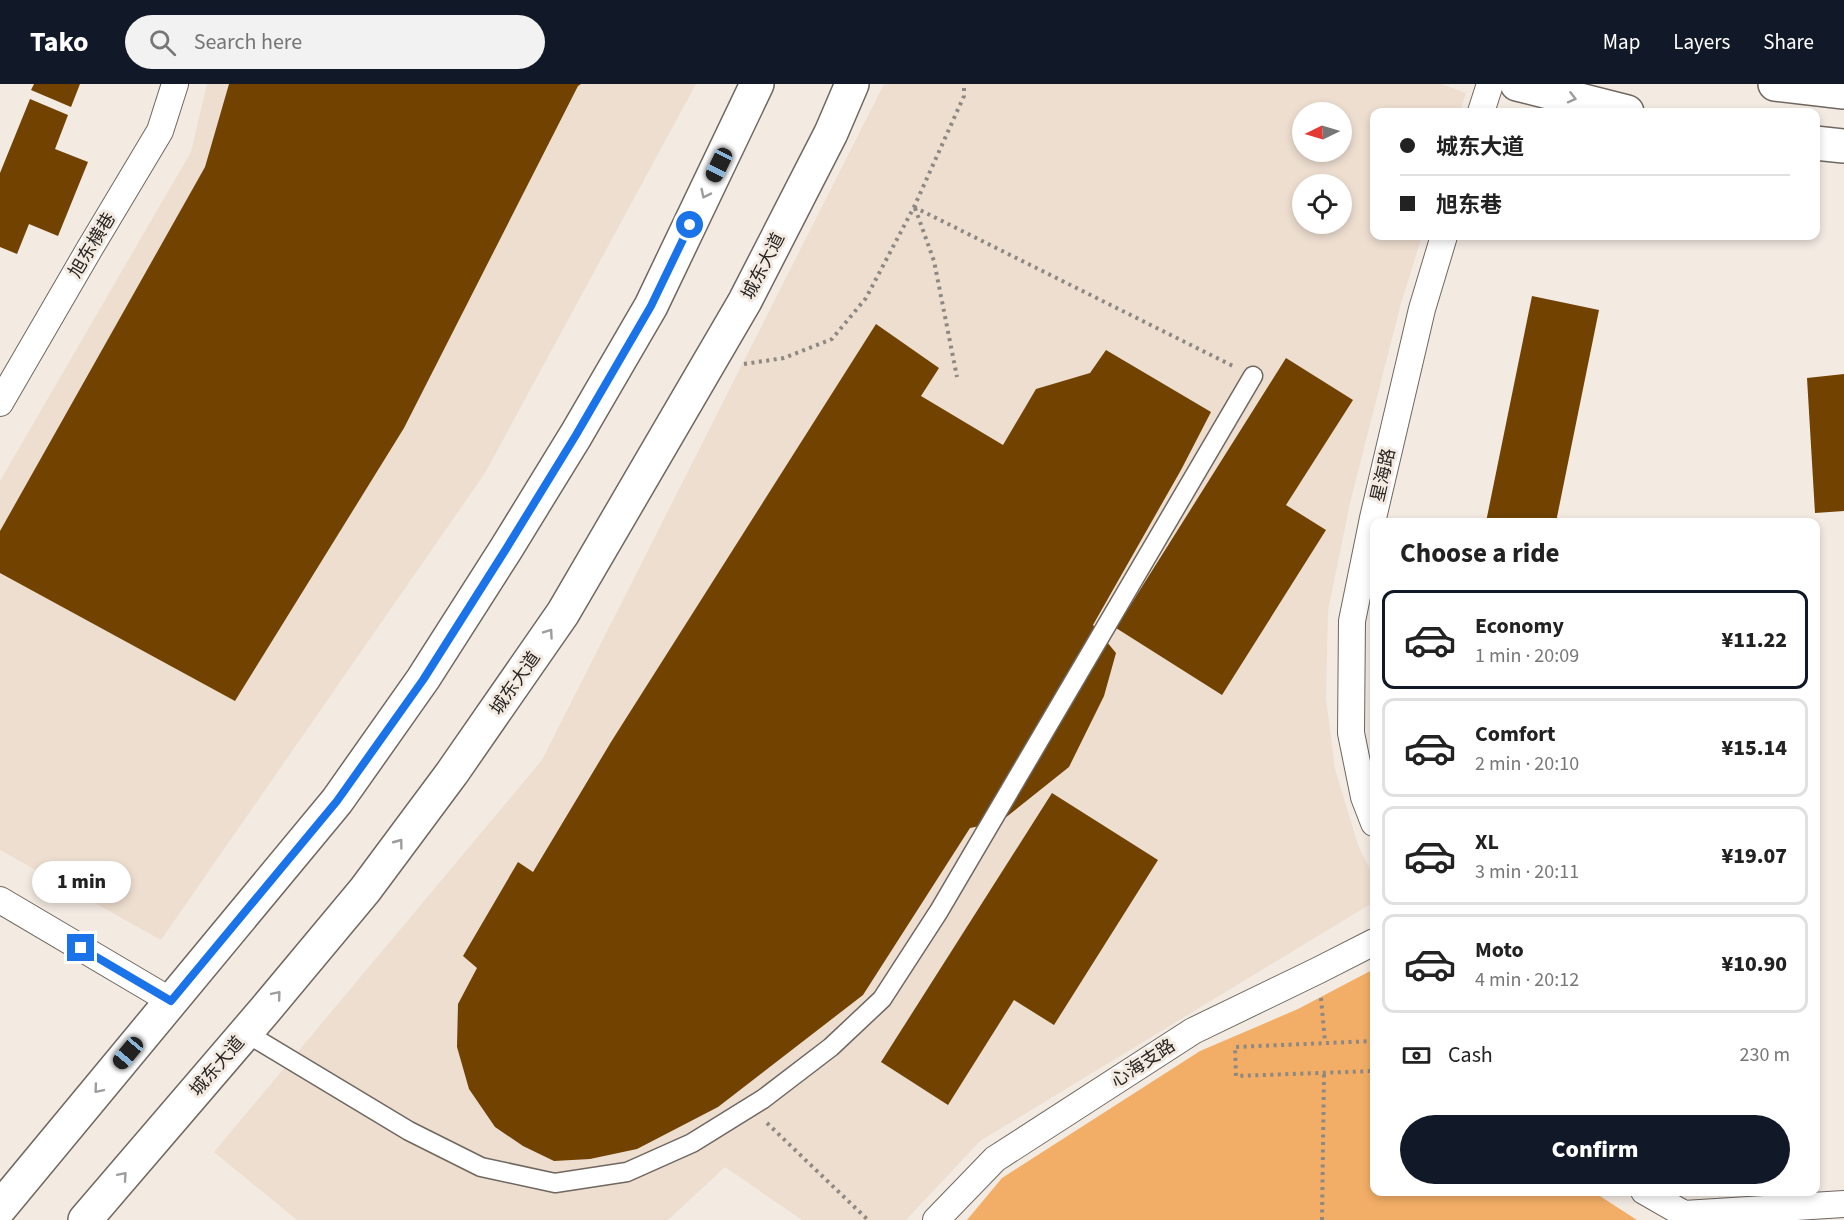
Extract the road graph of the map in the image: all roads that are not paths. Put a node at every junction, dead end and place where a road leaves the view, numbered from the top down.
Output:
1 (175, 84) edge
2 (757, 84) edge
3 (852, 84) edge
4 (1490, 84) edge
5 (1517, 84) edge
6 (1775, 84) edge
7 (1844, 92) edge
8 (1482, 108) edge
9 (1611, 108) edge
10 (1820, 144) edge
11 (1844, 146) edge
12 (1443, 240) edge
13 (1253, 376) road end
14 (0, 403) edge
15 (1373, 518) edge
16 (1370, 533) edge
17 (1370, 812) edge
18 (0, 900) edge
19 (1370, 944) edge
20 (171, 1001) junction
21 (246, 1033) junction
22 (1653, 1196) edge
23 (1844, 1204) edge
24 (0, 1208) edge
25 (85, 1220) edge
26 (936, 1220) edge

1 - 14 street, 旭东横巷
2 -> 20 main road
21 -> 3 main road, 城东大道
4 - 8 street
5 -> 9 main road
6 - 7 main road
10 - 11 main road
12 - 15 street, 星海路
13 - 21 street
16 - 17 street, 星海路
18 - 20 street
19 - 26 street, 心海支路
20 -> 24 main road
25 -> 21 main road, 城东大道
22 - 23 street

